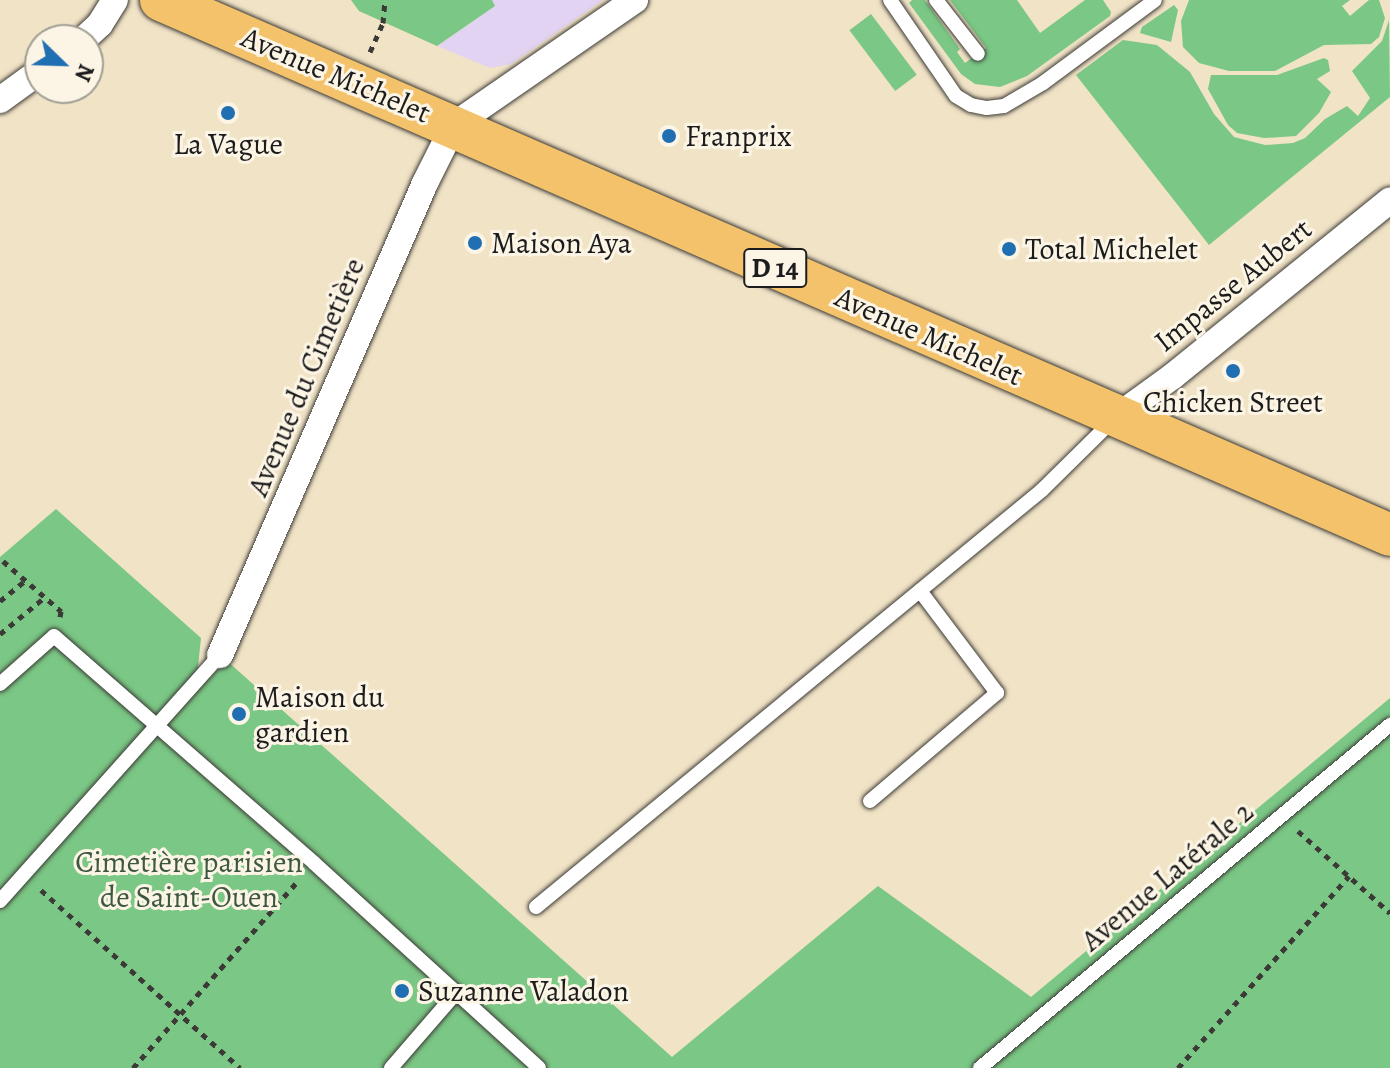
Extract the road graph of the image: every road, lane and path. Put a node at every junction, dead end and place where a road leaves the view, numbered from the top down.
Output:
1 (115, 0) edge
2 (161, 0) edge
3 (385, 0) edge
4 (635, 0) edge
5 (890, 0) edge
6 (936, 0) edge
7 (1155, 0) edge
8 (100, 24) edge
9 (978, 54) dead end
10 (24, 83) edge
11 (356, 83) junction
12 (0, 100) edge
13 (454, 125) junction
14 (1390, 200) edge
15 (1115, 418) junction
16 (1390, 535) edge
17 (3, 561) dead end
18 (26, 580) junction
19 (920, 591) junction
20 (45, 597) junction
21 (0, 601) edge
22 (0, 634) edge
23 (54, 636) junction
24 (220, 655) joint
25 (0, 684) edge
26 (1390, 725) edge
27 (156, 727) junction
28 (870, 801) dead end
29 (1280, 815) junction
30 (314, 863) junction
31 (24, 874) junction
32 (1349, 876) junction
33 (0, 901) edge
34 (536, 907) dead end
35 (1390, 913) edge
36 (455, 994) junction
37 (180, 1015) junction
38 (133, 1068) edge
39 (240, 1068) edge
40 (391, 1068) edge
41 (539, 1068) edge
42 (980, 1068) edge
43 (1178, 1068) edge

1 - 8 street
2 - 11 main road, Avenue Michelet / D 14
3 - 11 path
4 - 13 street
5 - 7 lane
6 - 9 lane
10 - 12 street
11 - 13 main road, Avenue Michelet / D 14
13 - 15 main road, Avenue Michelet / D 14
13 - 24 street, Avenue du Cimetière
14 - 15 street, Impasse Aubert
15 - 16 main road, Avenue Michelet / D 14
15 - 19 lane
17 - 18 path
18 - 20 path
18 - 21 path
19 - 28 lane
19 - 34 lane
20 - 22 path
20 - 23 path
23 - 25 lane
23 - 27 lane
24 - 27 lane
26 - 29 lane, Avenue Latérale 2
27 - 30 lane
27 - 31 lane
29 - 32 path
29 - 42 lane, Avenue Latérale 2
30 - 36 lane
30 - 37 path
31 - 33 lane
31 - 37 path
32 - 35 path
32 - 43 path
36 - 40 lane
36 - 41 lane
37 - 38 path
37 - 39 path

